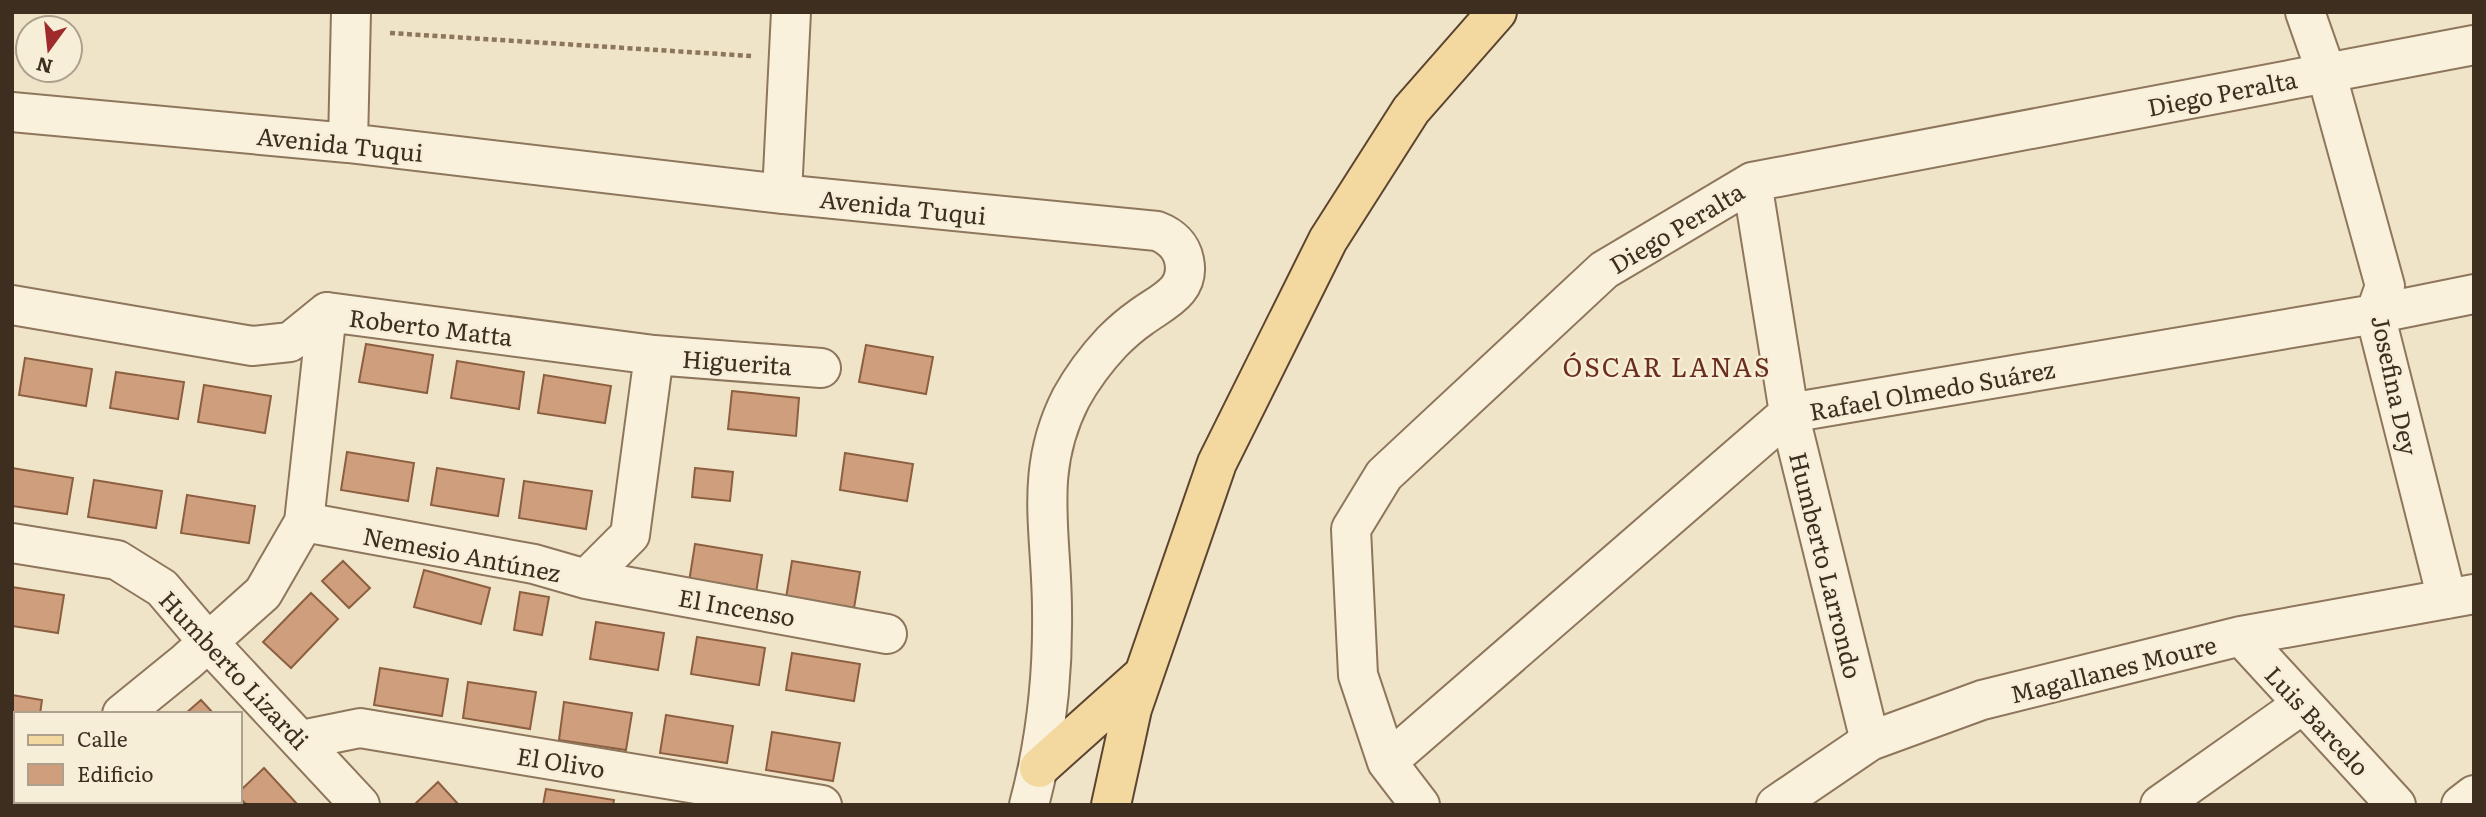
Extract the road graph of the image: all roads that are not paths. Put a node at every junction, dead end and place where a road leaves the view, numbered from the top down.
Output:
1 (790, 12) edge
2 (1497, 12) edge
3 (2305, 12) edge
4 (351, 21) edge
5 (2474, 45) edge
6 (2326, 72) junction
7 (12, 112) edge
8 (348, 143) junction
9 (1752, 181) junction
10 (782, 194) junction
11 (2474, 294) edge
12 (12, 305) edge
13 (327, 312) junction
14 (2375, 314) junction
15 (654, 355) junction
16 (821, 368) dead end
17 (1789, 413) junction
18 (304, 522) junction
19 (12, 543) edge
20 (586, 579) junction
21 (2460, 596) edge
22 (887, 634) dead end
23 (2241, 636) junction
24 (208, 642) junction
25 (1144, 673) junction
26 (2303, 704) junction
27 (124, 712) edge
28 (301, 740) junction
29 (1870, 741) junction
30 (1387, 762) junction
31 (1039, 768) junction
32 (2474, 795) edge
33 (1777, 804) edge
34 (360, 805) edge
35 (822, 805) edge
36 (1029, 805) edge
37 (1111, 805) edge
38 (1420, 805) edge
39 (2160, 805) edge
40 (2396, 805) edge
41 (2461, 805) edge

1 - 10 street
2 - 25 main road
3 - 6 street, Josefina Dey
4 - 8 street
5 - 6 street, Diego Peralta
6 - 9 street, Diego Peralta
6 - 14 street, Josefina Dey
7 - 8 street, Avenida Tuqui
8 - 10 street, Avenida Tuqui
9 - 17 street, Humberto Larrondo
9 - 30 street, Diego Peralta
10 - 31 street, Avenida Tuqui
11 - 14 street, Rafael Olmedo Suárez
12 - 13 street, Roberto Matta
13 - 15 street, Roberto Matta
13 - 18 street
14 - 17 street, Rafael Olmedo Suárez
14 - 21 street, Josefina Dey
15 - 16 street, Higuerita
15 - 20 street, Nemesio Antúnez
17 - 29 street, Humberto Larrondo
17 - 30 street, Rafael Olmedo Suárez
18 - 20 street, Nemesio Antúnez
18 - 24 street
19 - 24 street, Humberto Lizardi
20 - 22 street, El Incenso
21 - 23 street, Magallanes Moure
23 - 26 street, Luis Barcelo
23 - 29 street, Magallanes Moure
24 - 27 street
24 - 28 street, Humberto Lizardi
25 - 31 main road
25 - 37 main road
26 - 39 street
26 - 40 street, Luis Barcelo
28 - 34 street, Humberto Lizardi
28 - 35 street, El Olivo
29 - 33 street, Magallanes Moure
30 - 38 street, Diego Peralta
31 - 36 street, Avenida Tuqui
32 - 41 street

